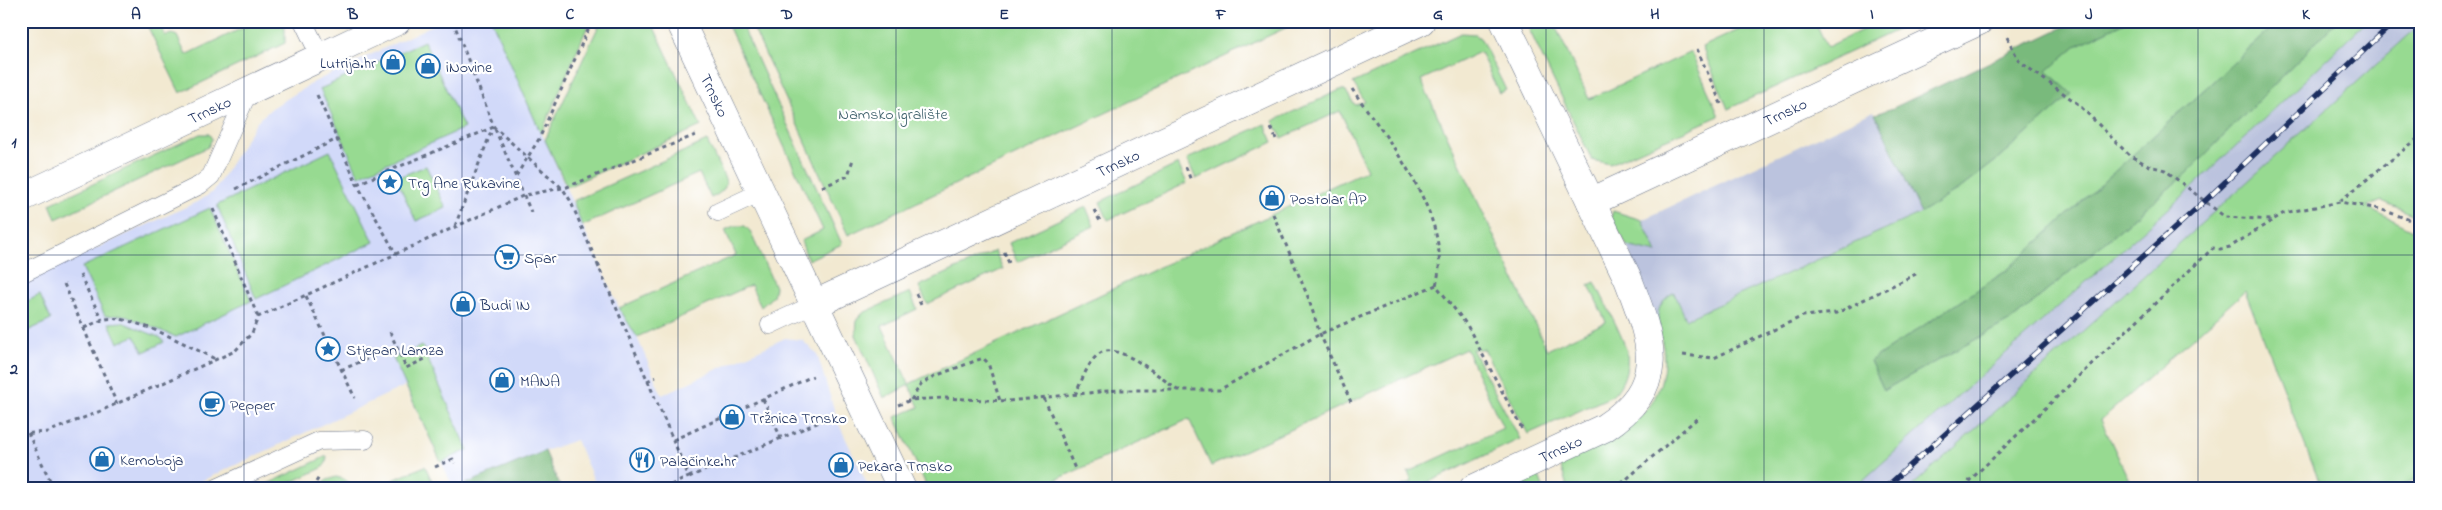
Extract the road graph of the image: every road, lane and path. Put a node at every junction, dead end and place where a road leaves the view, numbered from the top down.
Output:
1 (303, 21) edge
2 (397, 21) edge
3 (453, 21) edge
4 (592, 21) edge
5 (680, 21) edge
6 (1421, 21) edge
7 (1504, 21) edge
8 (1991, 25) edge
9 (1697, 49) dead end
10 (320, 56) junction
11 (1347, 81) dead end
12 (314, 88) dead end
13 (248, 90) junction
14 (1722, 107) dead end
15 (494, 126) junction
16 (702, 133) dead end
17 (2421, 136) edge
18 (337, 139) junction
19 (528, 157) junction
20 (853, 159) dead end
21 (516, 176) junction
22 (357, 184) junction
23 (822, 187) dead end
24 (563, 189) junction
25 (761, 192) junction
26 (228, 193) dead end
27 (525, 195) junction
28 (21, 198) edge
29 (211, 201) dead end
30 (1591, 202) junction
31 (2340, 202) junction
32 (531, 212) dead end
33 (718, 212) dead end
34 (1273, 214) dead end
35 (2272, 220) junction
36 (2421, 224) edge
37 (455, 227) junction
38 (1000, 243) dead end
39 (396, 254) junction
40 (604, 264) dead end
41 (1010, 265) dead end
42 (76, 266) dead end
43 (597, 267) junction
44 (21, 274) edge
45 (1916, 274) dead end
46 (63, 283) dead end
47 (1436, 284) junction
48 (913, 286) dead end
49 (306, 296) junction
50 (815, 304) junction
51 (922, 307) dead end
52 (258, 317) junction
53 (102, 320) junction
54 (770, 325) dead end
55 (84, 328) junction
56 (390, 332) dead end
57 (1320, 334) junction
58 (383, 352) dead end
59 (1651, 352) junction
60 (427, 358) dead end
61 (216, 359) junction
62 (341, 370) junction
63 (819, 373) dead end
64 (656, 377) dead end
65 (647, 381) junction
66 (1178, 390) junction
67 (1075, 395) junction
68 (355, 398) dead end
69 (1044, 398) junction
70 (763, 399) junction
71 (910, 400) junction
72 (1000, 401) junction
73 (1351, 402) dead end
74 (117, 404) junction
75 (894, 406) dead end
76 (839, 414) dead end
77 (1700, 416) dead end
78 (1523, 432) dead end
79 (28, 433) junction
80 (21, 434) edge
81 (781, 438) junction
82 (365, 440) dead end
83 (673, 440) junction
84 (455, 463) dead end
85 (435, 467) dead end
86 (1076, 471) dead end
87 (319, 477) dead end
88 (689, 477) junction
89 (1386, 482) dead end
90 (54, 489) edge
91 (215, 489) edge
92 (312, 489) edge
93 (662, 489) edge
94 (902, 489) edge
95 (1389, 489) edge
96 (1473, 489) edge
97 (1590, 489) edge
98 (1610, 489) edge
99 (1615, 489) edge
100 (1965, 489) edge

1 - 10 lane
2 - 10 street, Trnsko
3 - 15 path
4 - 19 path
5 - 25 street, Trnsko
6 - 50 street, Trnsko
7 - 30 street, Trnsko
8 - 30 street, Trnsko
8 - 35 path
9 - 14 path
10 - 13 street, Trnsko
11 - 47 path
12 - 18 path
13 - 28 street, Trnsko
13 - 44 lane
15 - 19 path
15 - 21 path
15 - 22 path
15 - 37 path
16 - 24 path
17 - 31 path
18 - 22 path
18 - 26 path
19 - 21 path
19 - 24 path
20 - 23 path
21 - 27 path
22 - 39 path
24 - 27 path
24 - 43 path
25 - 33 lane
25 - 50 street, Trnsko
27 - 32 path
27 - 37 path
29 - 52 path
30 - 59 street, Trnsko
31 - 35 path
31 - 36 path
34 - 57 path
35 - 100 path
37 - 39 path
38 - 41 path
39 - 49 path
40 - 43 path
42 - 53 path
43 - 65 path
45 - 59 path
46 - 55 path
47 - 57 path
47 - 78 path
48 - 51 path
49 - 52 path
49 - 62 path
50 - 54 lane
50 - 94 street, Trnsko
52 - 61 path
53 - 55 path
53 - 61 path
55 - 74 path
56 - 60 path
57 - 66 path
57 - 73 path
58 - 62 path
59 - 96 street, Trnsko
61 - 74 path
62 - 68 path
63 - 70 path
64 - 65 path
65 - 83 path
66 - 67 path
66 - 67 path
67 - 69 path
69 - 72 path
69 - 86 path
70 - 81 path
70 - 83 path
71 - 72 path
71 - 72 path
71 - 75 path
74 - 79 path
76 - 81 path
77 - 99 path
79 - 80 path
79 - 90 path
81 - 88 path
82 - 91 lane
83 - 88 path
84 - 85 path
87 - 92 path
88 - 93 path
89 - 95 path
97 - 98 path

